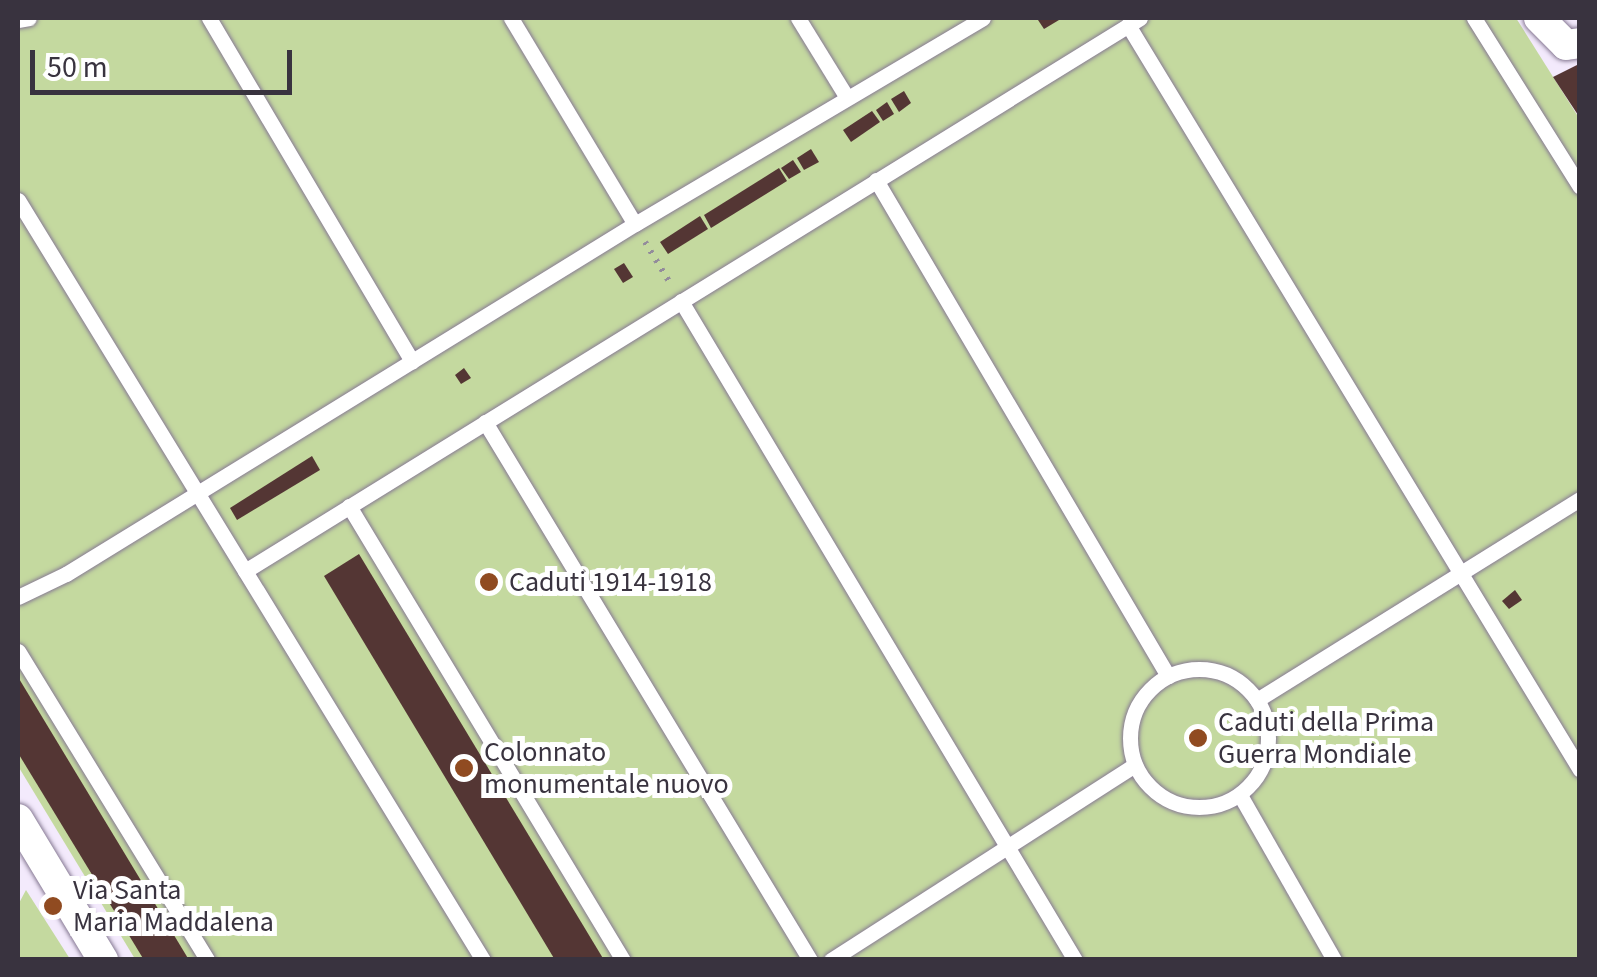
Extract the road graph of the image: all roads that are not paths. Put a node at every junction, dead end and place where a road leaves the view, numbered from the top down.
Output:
1 (29, 18) edge
2 (209, 18) edge
3 (511, 18) edge
4 (798, 18) edge
5 (983, 18) edge
6 (1474, 18) edge
7 (1540, 18) edge
8 (18, 20) edge
9 (1134, 21) edge
10 (1580, 43) edge
11 (846, 96) junction
12 (876, 180) junction
13 (1580, 187) edge
14 (18, 200) edge
15 (635, 224) junction
16 (681, 301) junction
17 (412, 362) junction
18 (485, 422) junction
19 (197, 493) junction
20 (1580, 499) edge
21 (348, 506) junction
22 (244, 570) junction
23 (1460, 573) junction
24 (18, 598) edge
25 (18, 651) edge
26 (1168, 676) junction
27 (1257, 700) junction
28 (1135, 765) junction
29 (1580, 770) edge
30 (1240, 794) junction
31 (18, 819) edge
32 (1007, 846) junction
33 (103, 960) edge
34 (206, 960) edge
35 (483, 960) edge
36 (623, 960) edge
37 (810, 960) edge
38 (830, 960) edge
39 (1075, 960) edge
40 (1334, 960) edge

1 - 8 lane
2 - 17 lane
3 - 15 lane
4 - 11 lane
5 - 11 lane
6 - 13 lane
7 - 10 street
9 - 12 lane
9 - 23 lane
11 - 15 lane
12 - 16 lane
12 - 26 lane
14 - 19 lane
15 - 17 lane
16 - 18 lane
16 - 32 lane
17 - 19 lane
18 - 21 lane
18 - 37 lane
19 - 22 lane
19 - 24 lane
20 - 23 lane
21 - 22 lane
21 - 36 lane
22 - 35 lane
23 - 27 lane
23 - 29 lane
25 - 34 lane
26 - 27 lane
26 - 28 lane
27 - 30 lane
28 - 30 lane
28 - 32 lane
30 - 40 lane
31 - 33 street
32 - 38 lane
32 - 39 lane

